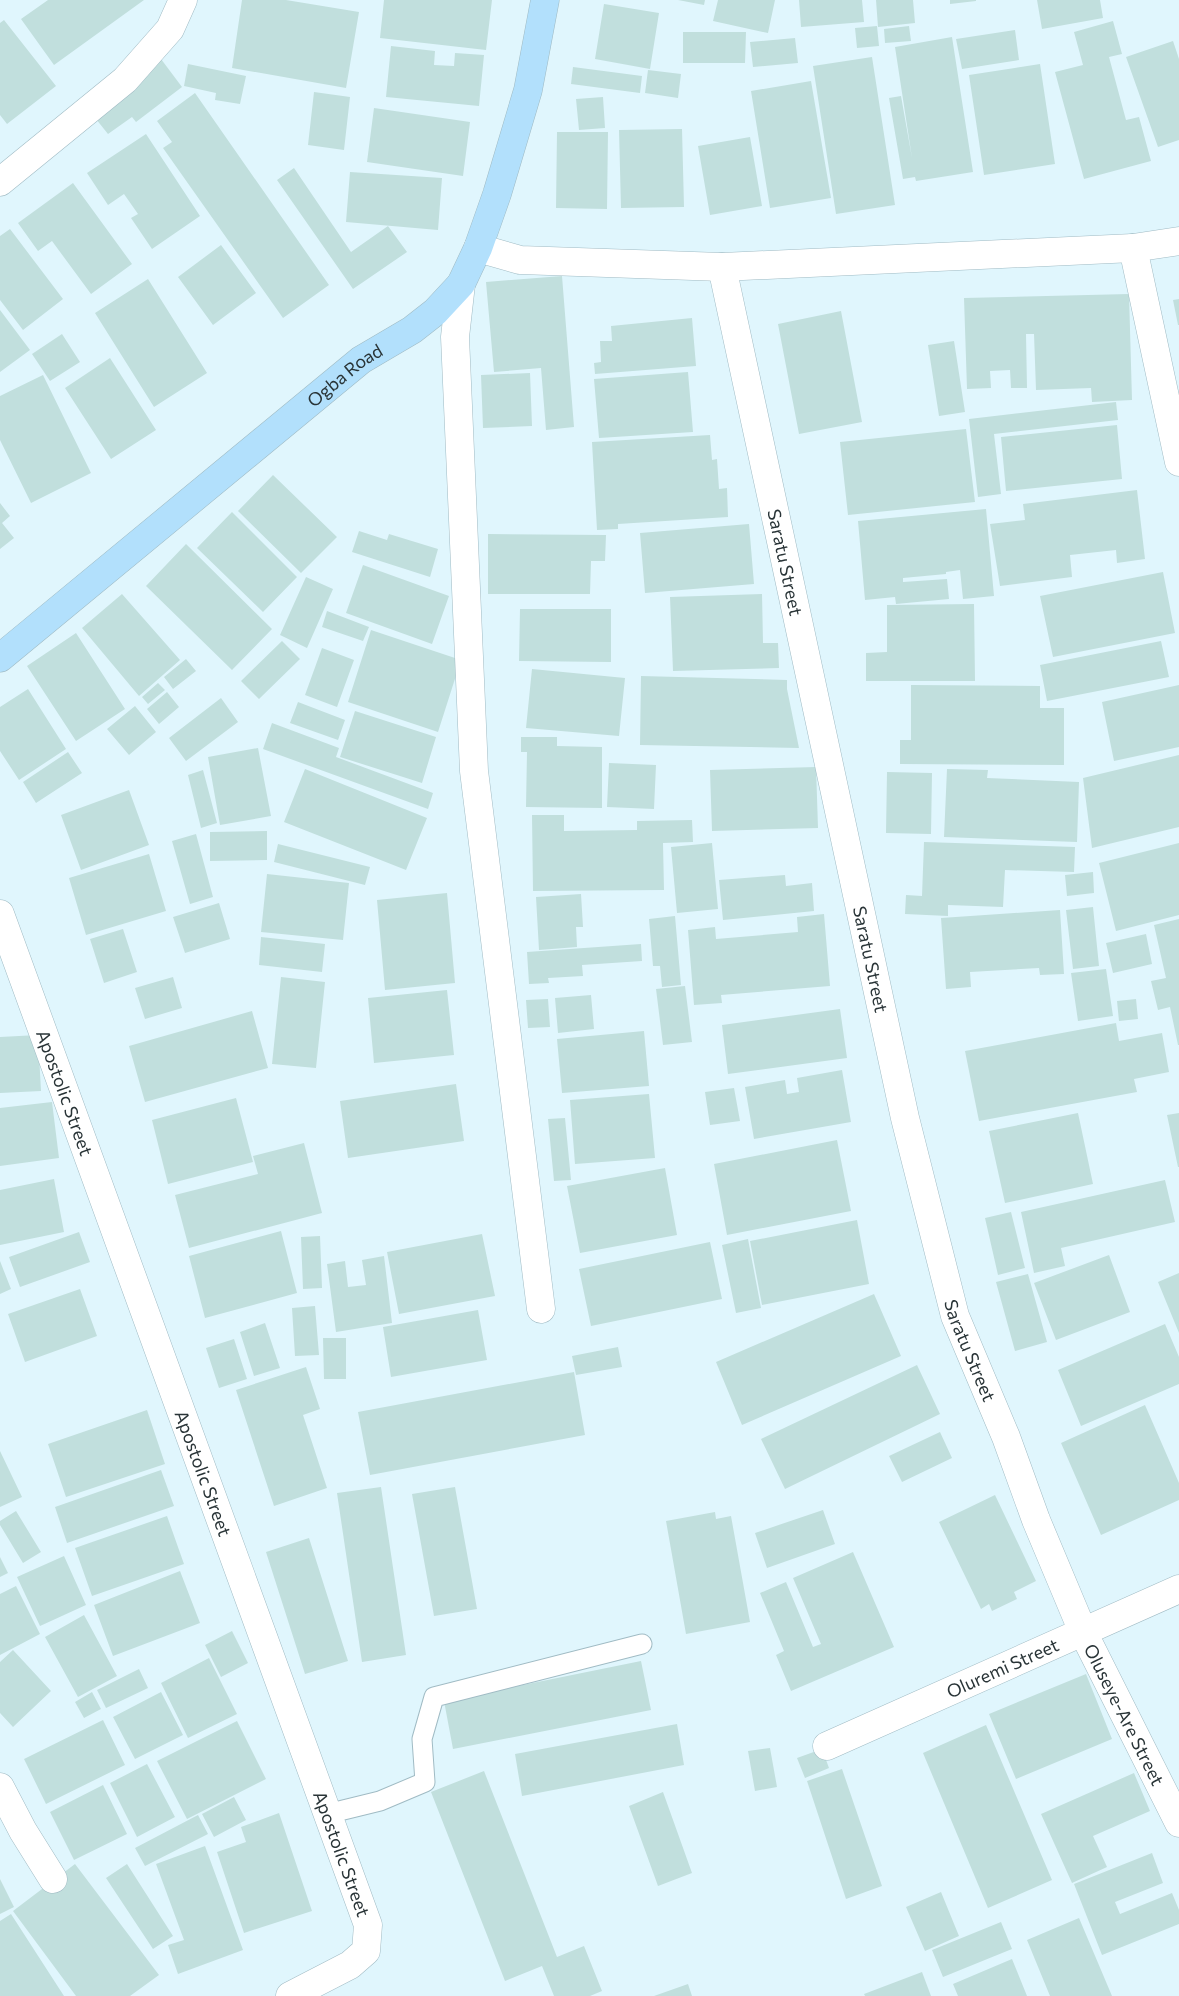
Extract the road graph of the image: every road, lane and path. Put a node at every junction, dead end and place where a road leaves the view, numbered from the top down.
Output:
1 (184, 0) edge
2 (545, 0) edge
3 (0, 182) edge
4 (1179, 241) edge
5 (478, 248) junction
6 (1133, 248) junction
7 (722, 267) junction
8 (461, 284) junction
9 (1179, 462) edge
10 (0, 658) edge
11 (0, 914) edge
12 (541, 1309) dead end
13 (1179, 1589) edge
14 (1083, 1632) junction
15 (642, 1644) dead end
16 (827, 1746) dead end
17 (0, 1787) edge
18 (327, 1814) junction
19 (1179, 1822) edge
20 (53, 1879) dead end
21 (290, 1996) edge

1 - 3 street
2 - 5 main road, Ogba Road
4 - 6 street
5 - 7 street
5 - 8 main road, Ogba Road
6 - 7 street
6 - 9 street
7 - 14 street, Saratu Street
8 - 10 main road, Ogba Road
8 - 12 street
11 - 18 street, Apostolic Street
13 - 14 street, Oluremi Street
14 - 16 street, Oluremi Street
14 - 19 street, Oluseye-Are Street
15 - 18 lane
17 - 20 street
18 - 21 street, Apostolic Street

